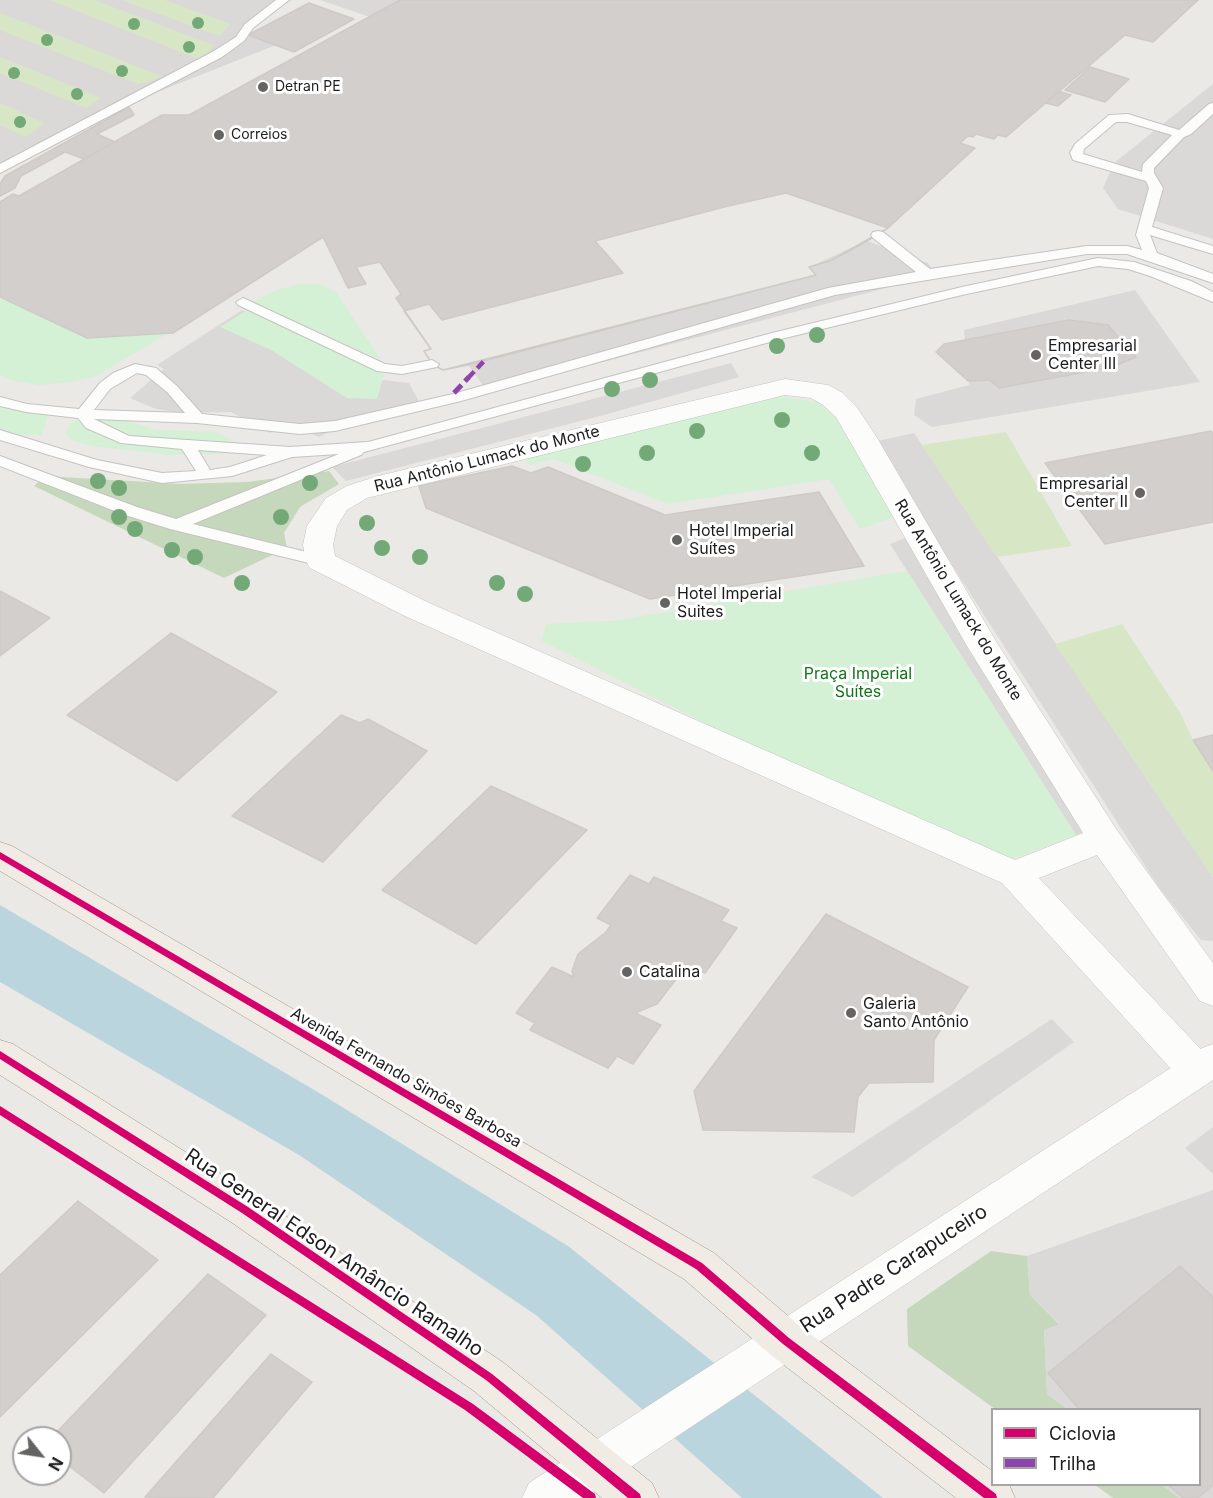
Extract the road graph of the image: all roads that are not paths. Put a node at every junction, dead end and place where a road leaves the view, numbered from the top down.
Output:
1 (283, 0) edge
2 (1213, 107) edge
3 (1180, 134) junction
4 (0, 169) edge
5 (1152, 179) junction
6 (1145, 229) junction
7 (878, 235) dead end
8 (1213, 250) edge
9 (1151, 256) junction
10 (927, 274) junction
11 (1213, 279) edge
12 (1213, 298) edge
13 (243, 302) dead end
14 (432, 364) dead end
15 (0, 401) edge
16 (83, 414) junction
17 (197, 418) junction
18 (0, 435) edge
19 (186, 443) junction
20 (369, 447) junction
21 (290, 452) junction
22 (0, 461) edge
23 (206, 475) junction
24 (176, 525) junction
25 (321, 561) junction
26 (1104, 838) junction
27 (0, 855) edge
28 (1014, 874) junction
29 (1213, 991) edge
30 (0, 1055) edge
31 (1204, 1065) edge
32 (786, 1341) junction
33 (604, 1460) junction
34 (545, 1498) edge
35 (636, 1498) edge
36 (992, 1498) edge

1 - 4 lane
2 - 3 lane
3 - 5 lane
3 - 5 lane
5 - 6 lane
6 - 8 lane
6 - 9 lane
7 - 10 lane
9 - 10 lane
9 - 11 lane
10 - 17 lane
12 - 20 lane
13 - 14 lane
15 - 16 lane
16 - 17 lane
16 - 17 lane
16 - 19 lane
18 - 23 lane
19 - 21 lane
19 - 23 lane
20 - 21 lane
20 - 24 lane
21 - 23 lane
22 - 24 lane
24 - 25 lane
25 - 26 street, Rua Antônio Lumack do Monte
25 - 28 street
26 - 28 street
26 - 29 street, Rua Antônio Lumack do Monte
27 - 32 main road, Avenida Fernando Simões Barbosa
28 - 31 street
30 - 33 main road, Rua General Edson Amâncio Ramalho
31 - 32 street, Rua Padre Carapuceiro
32 - 33 street, Rua Padre Carapuceiro
32 - 36 main road, Avenida Fernando Simões Barbosa
33 - 34 street, Rua Padre Carapuceiro
33 - 35 main road, Rua General Edson Amâncio Ramalho

